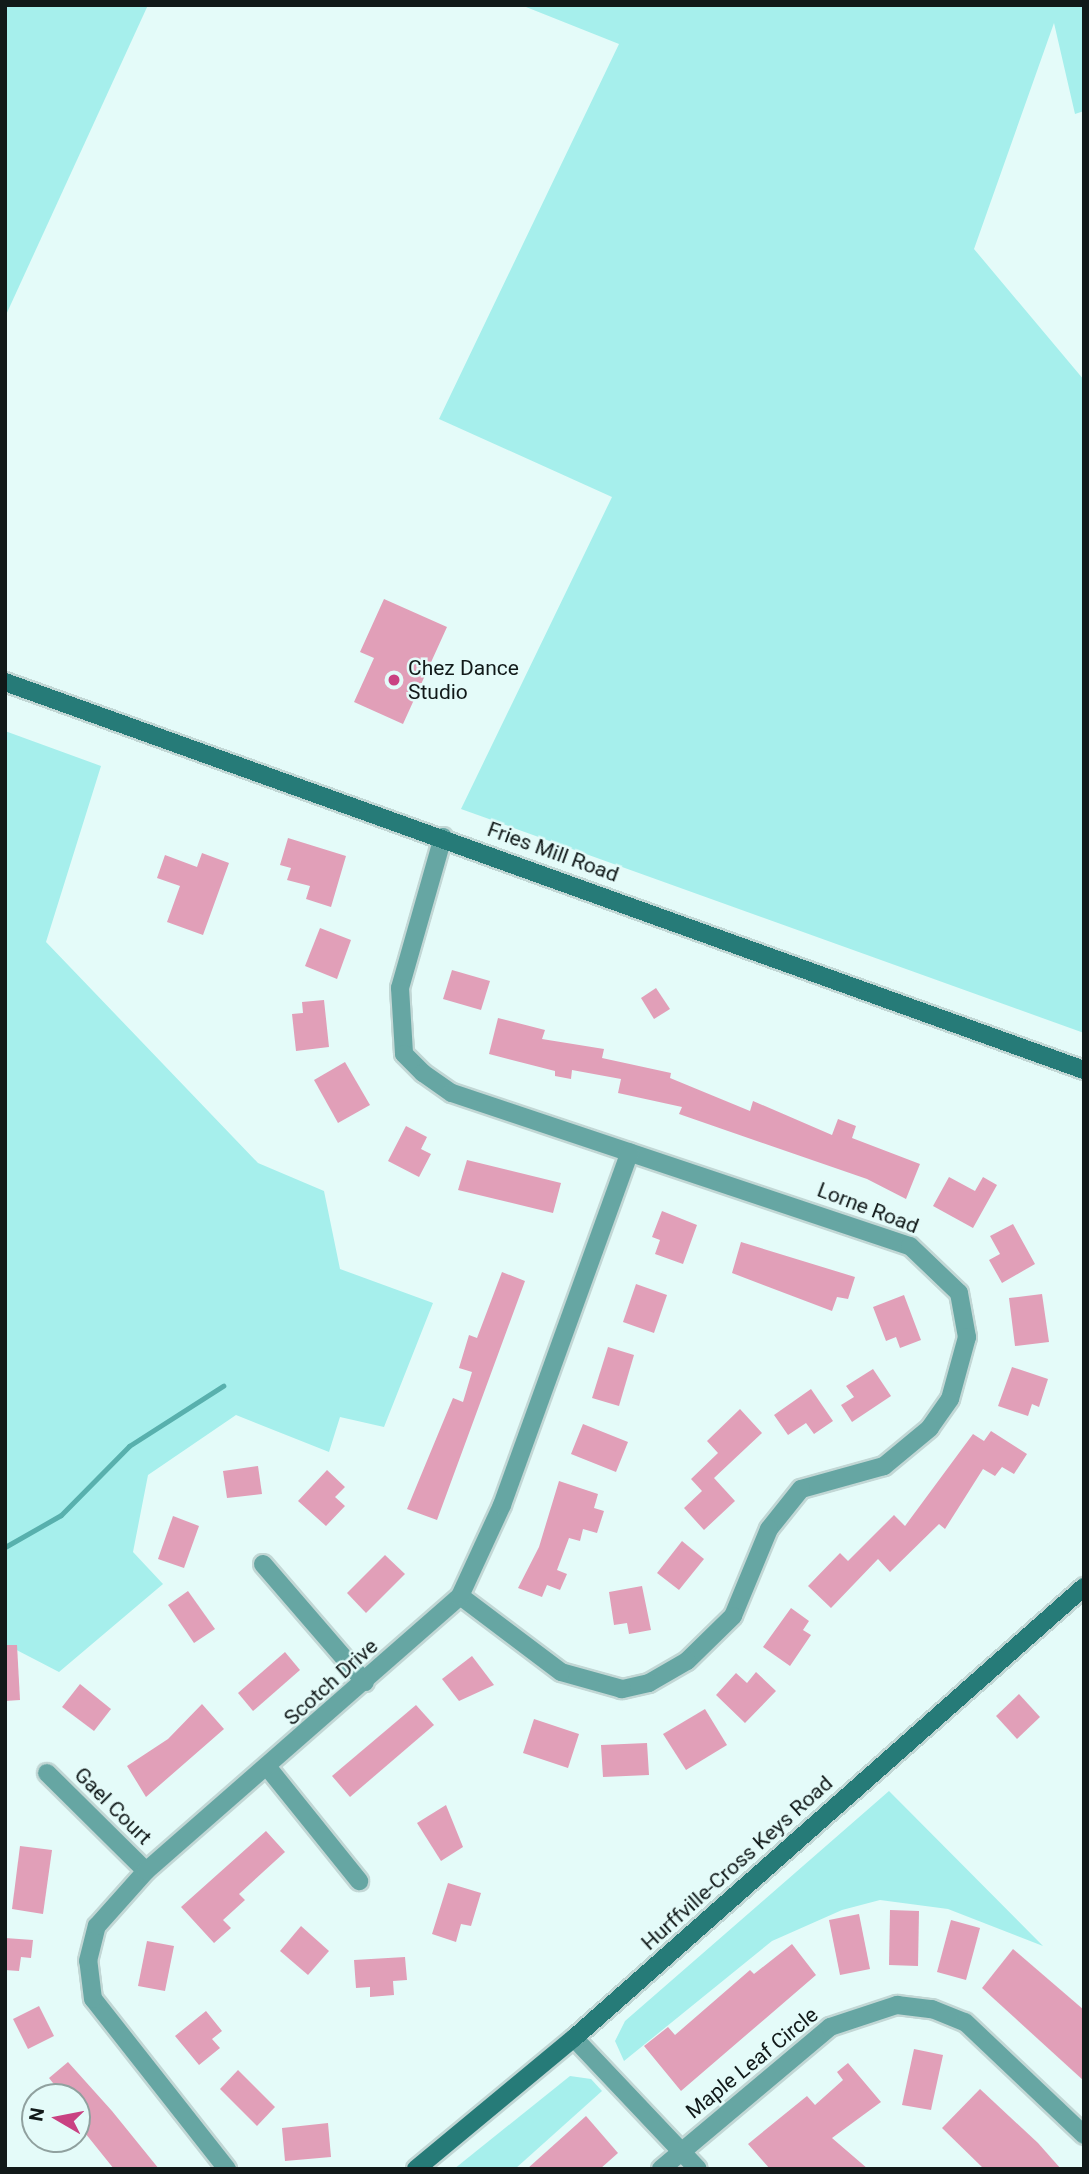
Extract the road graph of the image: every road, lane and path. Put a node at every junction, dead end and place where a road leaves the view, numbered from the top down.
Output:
1 (5, 682) edge
2 (443, 837) junction
3 (1084, 1070) edge
4 (630, 1152) junction
5 (263, 1564) dead end
6 (1084, 1587) edge
7 (460, 1596) junction
8 (365, 1682) junction
9 (269, 1769) junction
10 (47, 1773) dead end
11 (146, 1871) junction
12 (359, 1881) dead end
13 (574, 2038) junction
14 (1084, 2135) edge
15 (680, 2152) junction
16 (227, 2169) edge
17 (416, 2169) edge
18 (660, 2169) edge
19 (698, 2169) edge

1 - 2 main road, Fries Mill Road
2 - 3 main road, Fries Mill Road
2 - 4 street, Lorne Road
4 - 7 street, Scotch Drive
4 - 7 street, Lorne Road
5 - 8 street
6 - 13 main road, Hurffville-Cross Keys Road
7 - 8 street, Scotch Drive
8 - 9 street, Scotch Drive
9 - 11 street, Scotch Drive
9 - 12 street
10 - 11 street, Gael Court
11 - 16 street, Scotch Drive
13 - 15 street
13 - 17 main road, Hurffville-Cross Keys Road
14 - 15 street, Maple Leaf Circle
15 - 18 street, Maple Leaf Circle
15 - 19 street

